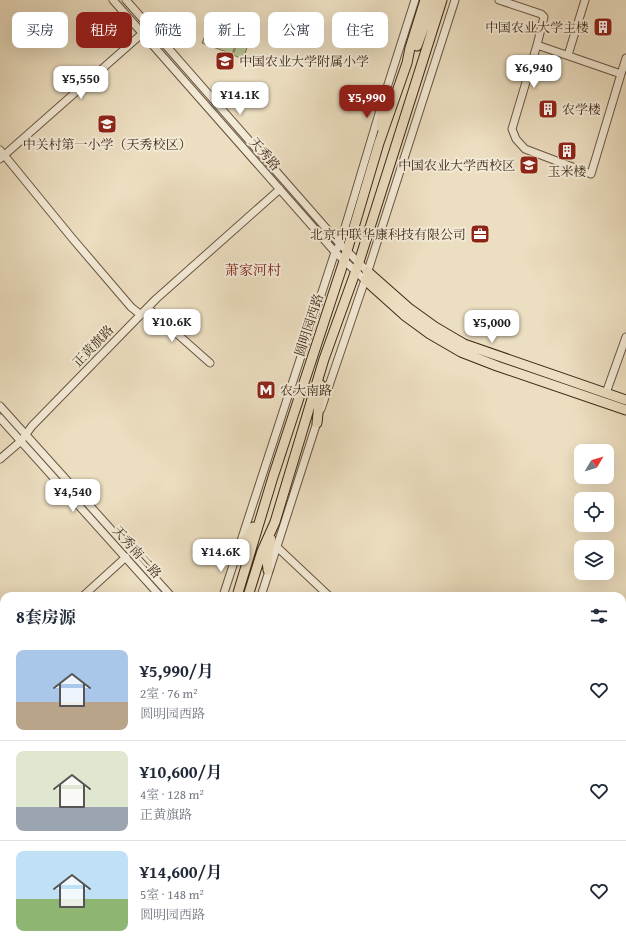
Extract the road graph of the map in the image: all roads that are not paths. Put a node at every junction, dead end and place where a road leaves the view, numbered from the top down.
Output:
1 (113, 0) edge
2 (126, 0) edge
3 (415, 0) edge
4 (425, 0) edge
5 (434, 0) edge
6 (442, 0) edge
7 (455, 0) edge
8 (500, 0) edge
9 (585, 0) edge
10 (140, 16) edge
11 (140, 31) edge
12 (140, 35) edge
13 (537, 44) junction
14 (155, 48) edge
15 (167, 48) edge
16 (568, 55) junction
17 (626, 58) edge
18 (408, 63) junction
19 (621, 74) junction
20 (384, 97) junction
21 (379, 143) junction
22 (2, 155) edge
23 (280, 189) junction
24 (340, 244) junction
25 (347, 251) junction
26 (335, 252) junction
27 (344, 261) junction
28 (359, 262) junction
29 (356, 272) junction
30 (366, 275) junction
31 (148, 308) junction
32 (140, 315) junction
33 (626, 337) edge
34 (324, 359) junction
35 (210, 363) dead end
36 (606, 393) junction
37 (626, 400) edge
38 (0, 406) edge
39 (626, 410) edge
40 (0, 418) edge
41 (317, 423) junction
42 (23, 438) junction
43 (0, 459) edge
44 (262, 512) junction
45 (275, 522) junction
46 (277, 547) junction
47 (237, 556) junction
48 (126, 557) junction
49 (268, 570) junction
50 (87, 592) edge
51 (157, 592) edge
52 (167, 592) edge
53 (224, 592) edge
54 (238, 592) edge
55 (249, 592) edge
56 (262, 592) edge
57 (325, 592) edge

1 - 11 street, 天秀路
2 - 10 street, 天秀路
3 - 20 street
4 - 18 main road, 圆明园西路
5 - 18 main road, 圆明园西路
6 - 28 main road
7 - 30 street
8 - 13 street
9 - 16 street
12 - 22 street
13 - 16 street
13 - 19 street
14 - 23 street, 天秀路
15 - 24 street, 天秀路
16 - 19 street
17 - 19 street
18 - 21 main road, 圆明园西路
20 - 21 main road
20 - 24 street
21 - 25 main road, 圆明园西路
22 - 32 street
23 - 26 street, 天秀路
23 - 31 street, 正黄旗路
24 - 25 street, 天秀路
24 - 26 street, 圆明园西路
25 - 27 main road, 圆明园西路
25 - 28 street, 天秀路
26 - 27 street, 天秀路
26 - 47 street, 圆明园西路
27 - 29 street, 天秀路
27 - 44 main road, 圆明园西路
28 - 29 main road, 圆明园西路
28 - 30 street, 天秀路
29 - 30 street, 天秀路
29 - 34 main road, 圆明园西路
30 - 36 main road
30 - 39 main road
30 - 41 street
31 - 32 street, 正黄旗路
31 - 35 street
32 - 42 street, 正黄旗路
33 - 36 street
34 - 41 main road
34 - 45 main road, 圆明园西路
36 - 37 main road
38 - 42 street, 天秀南二路
40 - 42 street, 天秀南二路
41 - 46 street
42 - 43 street, 正黄旗路
42 - 48 street, 天秀南二路
42 - 52 street, 天秀南二路
44 - 47 main road
44 - 54 main road, 圆明园西路
45 - 49 main road
45 - 55 main road, 圆明园西路
46 - 49 street
46 - 57 street
47 - 53 street, 圆明园西路
48 - 50 street
48 - 51 street, 天秀南二路
49 - 56 street

